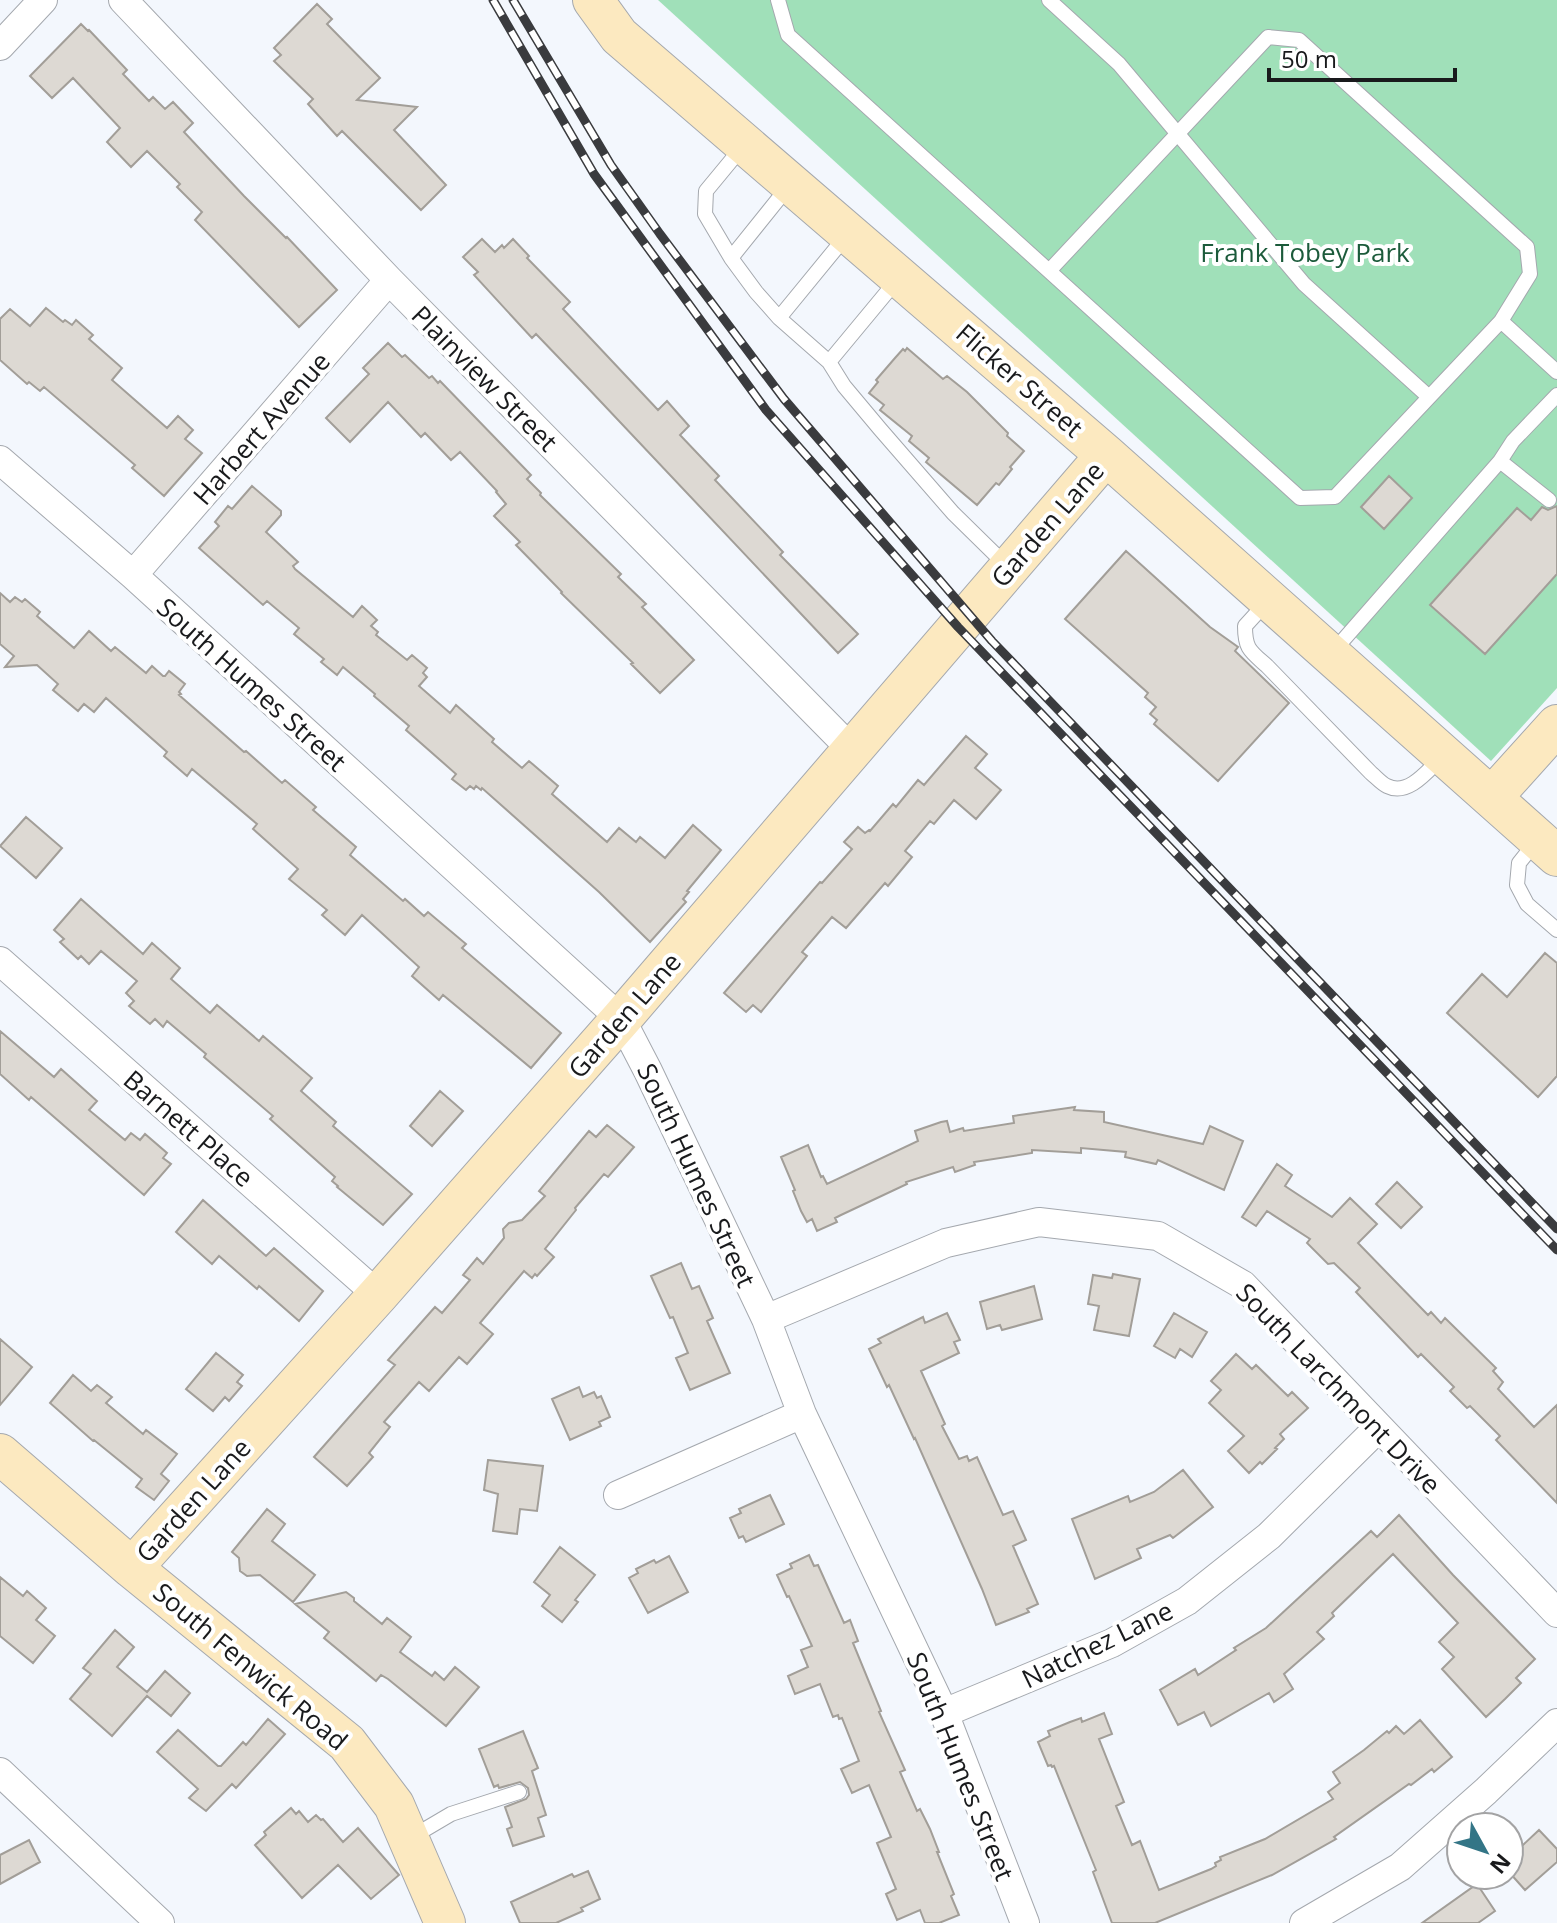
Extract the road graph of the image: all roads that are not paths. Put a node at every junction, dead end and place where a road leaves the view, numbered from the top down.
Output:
1 (43, 0) edge
2 (123, 0) edge
3 (593, 0) edge
4 (778, 0) edge
5 (1049, 0) edge
6 (0, 46) edge
7 (1178, 134) junction
8 (745, 144) junction
9 (791, 183) junction
10 (849, 233) junction
11 (731, 258) junction
12 (1049, 271) junction
13 (900, 277) junction
14 (389, 280) junction
15 (779, 318) junction
16 (1501, 321) junction
17 (829, 362) junction
18 (1557, 372) edge
19 (1557, 395) edge
20 (1429, 397) junction
21 (1106, 455) junction
22 (0, 460) edge
23 (1500, 461) junction
24 (1549, 500) dead end
25 (1009, 568) junction
26 (133, 575) junction
27 (1269, 599) junction
28 (1331, 654) junction
29 (1557, 725) edge
30 (852, 750) junction
31 (1444, 756) junction
32 (1492, 797) junction
33 (1549, 844) edge
34 (1557, 930) edge
35 (0, 961) edge
36 (621, 1019) junction
37 (378, 1295) junction
38 (766, 1319) junction
39 (802, 1414) junction
40 (1379, 1427) junction
41 (0, 1454) edge
42 (618, 1495) dead end
43 (132, 1568) junction
44 (1557, 1613) edge
45 (944, 1713) junction
46 (1557, 1723) edge
47 (0, 1772) edge
48 (519, 1792) dead end
49 (408, 1840) junction
50 (160, 1923) edge
51 (445, 1923) edge
52 (1025, 1923) edge
53 (1304, 1923) edge

1 - 6 street
2 - 14 street, Plainview Street
3 - 8 street, Flicker Street
4 - 12 lane
5 - 7 lane
7 - 12 lane
7 - 16 lane
7 - 20 lane
8 - 9 street, Flicker Street
8 - 11 lane
9 - 10 street, Flicker Street
9 - 11 lane
10 - 13 street, Flicker Street
10 - 15 lane
11 - 15 lane
12 - 20 lane
13 - 17 lane
13 - 21 street, Flicker Street
14 - 26 street, Harbert Avenue
14 - 30 street, Plainview Street
15 - 17 lane
16 - 18 lane
16 - 20 lane
17 - 25 lane
19 - 23 lane
21 - 25 street, Garden Lane
21 - 27 street, Flicker Street
22 - 26 street, South Humes Street
23 - 24 lane
23 - 28 lane
25 - 30 street, Garden Lane
26 - 36 street, South Humes Street
27 - 28 street, Flicker Street
27 - 31 lane
28 - 31 street, Flicker Street
29 - 32 street
30 - 36 street, Garden Lane
31 - 32 street, Flicker Street
32 - 33 street, Flicker Street
33 - 34 lane
35 - 37 street, Barnett Place
36 - 37 street, Garden Lane
36 - 38 street, South Humes Street
37 - 43 street, Garden Lane
38 - 39 street, South Humes Street
38 - 40 street, South Larchmont Drive
39 - 42 street
39 - 45 street, South Humes Street
40 - 44 street, South Larchmont Drive
40 - 45 street, Natchez Lane
41 - 43 street, South Fenwick Road
43 - 49 street, South Fenwick Road
45 - 52 street, South Humes Street
46 - 53 street
47 - 50 street
48 - 49 lane
49 - 51 street, South Fenwick Road

